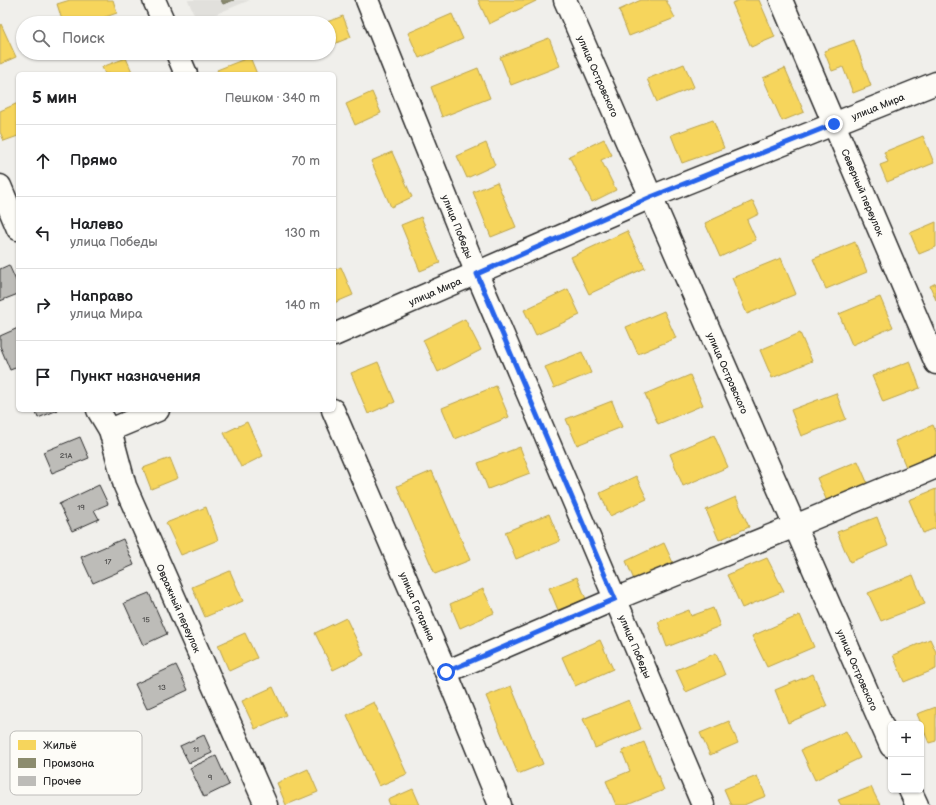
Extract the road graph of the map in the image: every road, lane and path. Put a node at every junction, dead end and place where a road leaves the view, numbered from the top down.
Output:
1 (154, 0) edge
2 (367, 0) edge
3 (565, 0) edge
4 (781, 0) edge
5 (161, 16) edge
6 (180, 60) edge
7 (185, 72) edge
8 (936, 83) edge
9 (834, 124) junction
10 (0, 186) edge
11 (651, 197) junction
12 (16, 224) edge
13 (477, 274) junction
14 (336, 334) edge
15 (936, 363) edge
16 (99, 412) edge
17 (153, 412) edge
18 (334, 412) edge
19 (110, 430) junction
20 (936, 467) edge
21 (795, 526) junction
22 (615, 599) junction
23 (446, 672) junction
24 (888, 739) edge
25 (911, 793) edge
26 (266, 805) edge
27 (500, 805) edge
28 (703, 805) edge
29 (917, 805) edge

1 - 5 street
2 - 13 street, улица Победы
3 - 11 street, улица Островского
4 - 9 street, Северный переулок
6 - 7 street
8 - 9 street, улица Мира
9 - 11 street, улица Мира
9 - 15 street, Северный переулок
10 - 12 street
11 - 13 street, улица Мира
11 - 21 street, улица Островского
13 - 14 street, улица Мира
13 - 22 street, улица Победы
16 - 19 street, Овражный переулок
17 - 19 street
18 - 23 street, улица Гагарина
19 - 26 street, Овражный переулок
20 - 21 street
21 - 22 street
21 - 24 street, улица Островского
22 - 23 street
22 - 28 street, улица Победы
23 - 27 street, улица Гагарина
25 - 29 street

